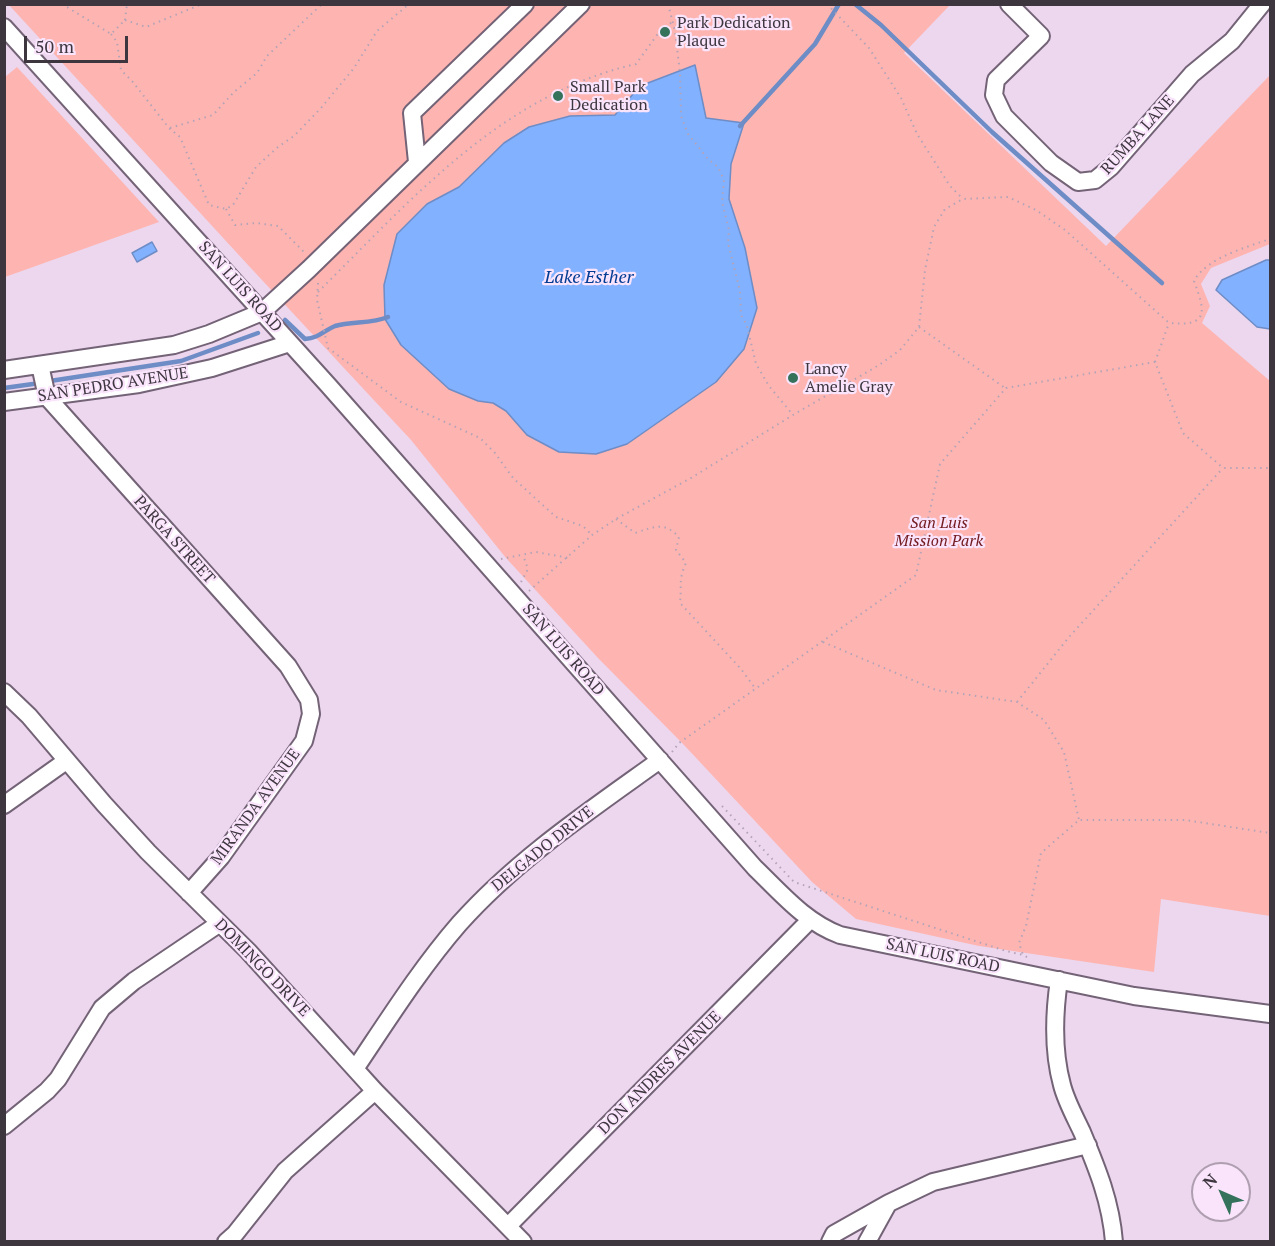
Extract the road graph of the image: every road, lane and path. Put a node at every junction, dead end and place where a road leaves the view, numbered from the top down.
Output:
1 (62, 4) edge
2 (126, 4) edge
3 (202, 4) edge
4 (322, 4) edge
5 (410, 4) edge
6 (525, 4) edge
7 (581, 4) edge
8 (668, 4) edge
9 (827, 4) edge
10 (1008, 4) edge
11 (1262, 4) edge
12 (125, 20) junction
13 (672, 22) junction
14 (4, 27) edge
15 (111, 34) junction
16 (169, 128) junction
17 (415, 143) junction
18 (435, 144) junction
19 (417, 162) junction
20 (963, 200) junction
21 (226, 209) junction
22 (1270, 239) edge
23 (314, 264) junction
24 (318, 292) junction
25 (262, 312) junction
26 (1169, 323) junction
27 (920, 327) junction
28 (290, 342) junction
29 (1155, 362) junction
30 (40, 365) junction
31 (4, 370) edge
32 (1006, 388) junction
33 (47, 397) junction
34 (4, 402) edge
35 (793, 415) junction
36 (1223, 468) junction
37 (1270, 468) edge
38 (616, 519) junction
39 (592, 535) junction
40 (523, 555) junction
41 (569, 558) junction
42 (506, 567) dead end
43 (513, 576) dead end
44 (519, 600) junction
45 (823, 642) junction
46 (755, 688) junction
47 (4, 692) edge
48 (1017, 702) junction
49 (311, 714) joint
50 (668, 759) junction
51 (66, 760) junction
52 (721, 804) dead end
53 (4, 805) edge
54 (1079, 820) junction
55 (1270, 833) edge
56 (189, 893) junction
57 (810, 920) junction
58 (220, 924) junction
59 (1023, 954) junction
60 (1032, 961) dead end
61 (1059, 980) junction
62 (1270, 1014) edge
63 (355, 1069) junction
64 (375, 1091) junction
65 (4, 1126) edge
66 (1088, 1145) junction
67 (889, 1203) junction
68 (508, 1226) junction
69 (226, 1242) edge
70 (523, 1242) edge
71 (830, 1242) edge
72 (867, 1242) edge
73 (1114, 1242) edge

1 - 15 path
2 - 12 path
3 - 12 path
4 - 16 path
5 - 21 path
6 - 17 street
7 - 18 street
8 - 13 path
9 - 20 path
10 - 11 street, RUMBA LANE
12 - 15 path
13 - 24 path
13 - 35 path
14 - 25 street, SAN LUIS ROAD
15 - 16 path
16 - 21 path
17 - 18 street
17 - 19 street
18 - 19 street
19 - 23 street
20 - 26 path
20 - 27 path
21 - 23 path
22 - 26 path
23 - 24 path
23 - 25 street
24 - 39 path
25 - 28 street, SAN LUIS ROAD
25 - 30 street, SAN PEDRO AVENUE
26 - 29 path
27 - 32 path
27 - 35 path
28 - 33 street, SAN PEDRO AVENUE
28 - 44 street, SAN LUIS ROAD
29 - 32 path
29 - 36 path
30 - 31 street, SAN PEDRO AVENUE
30 - 33 street, PARGA STREET
32 - 45 path
33 - 34 street, SAN PEDRO AVENUE
33 - 49 street, PARGA STREET
35 - 38 path
36 - 37 path
36 - 48 path
38 - 39 path
38 - 46 path
39 - 41 path
40 - 41 path
40 - 42 path
40 - 43 path
41 - 44 path
44 - 50 street, SAN LUIS ROAD
45 - 46 path
45 - 48 path
46 - 50 path
47 - 51 street, DOMINGO DRIVE
48 - 54 path
49 - 56 street, MIRANDA AVENUE
50 - 57 street, SAN LUIS ROAD
50 - 63 street, DELGADO DRIVE
51 - 53 street
51 - 56 street, DOMINGO DRIVE
52 - 59 path
54 - 55 path
54 - 59 path
56 - 58 street, DOMINGO DRIVE
57 - 61 street, SAN LUIS ROAD
57 - 68 street, DON ANDRES AVENUE
58 - 63 street, DOMINGO DRIVE
58 - 65 street
59 - 60 path
61 - 62 street, SAN LUIS ROAD
61 - 66 street
63 - 64 street, DOMINGO DRIVE
64 - 68 street, DOMINGO DRIVE
64 - 69 street
66 - 67 street
66 - 73 street
67 - 71 street
67 - 72 street
68 - 70 street, DOMINGO DRIVE

